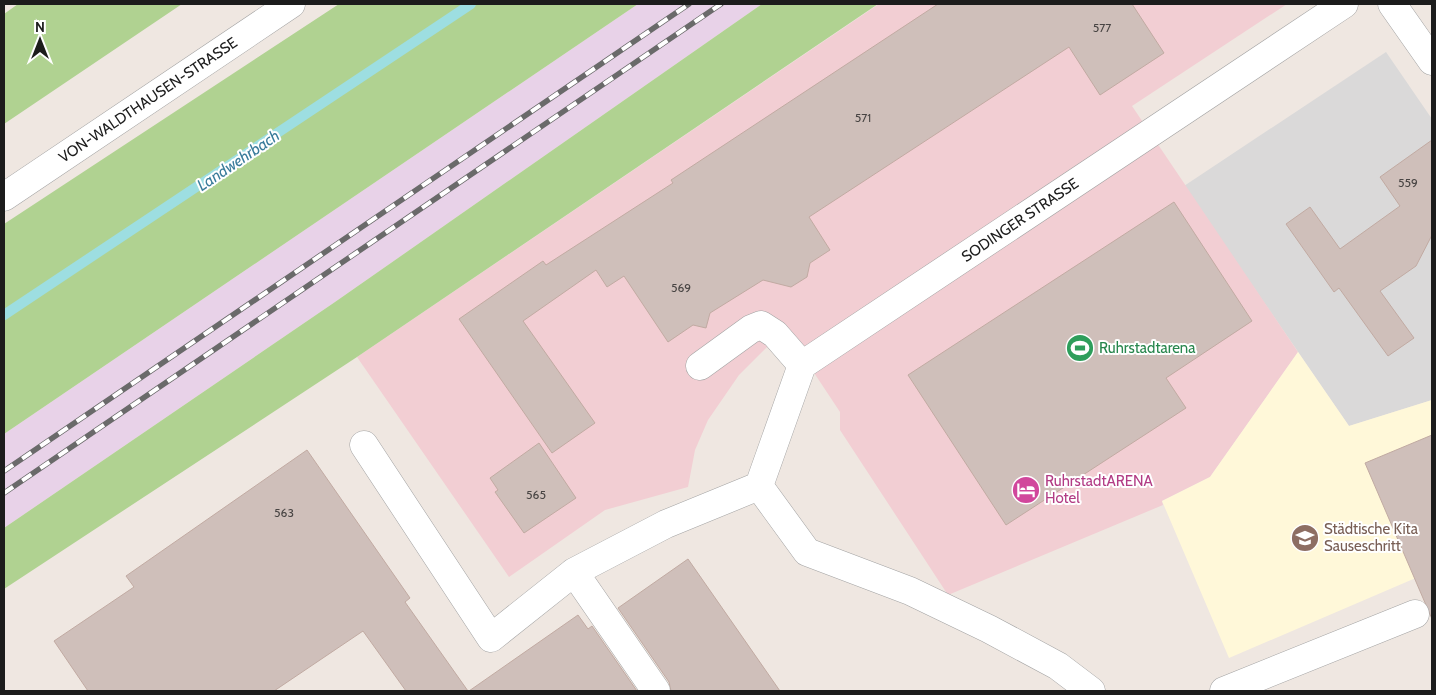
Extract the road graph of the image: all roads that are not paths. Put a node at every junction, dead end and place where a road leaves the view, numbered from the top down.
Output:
1 (291, 4) edge
2 (1344, 4) edge
3 (1392, 4) edge
4 (1432, 61) edge
5 (4, 197) edge
6 (802, 365) junction
7 (700, 366) dead end
8 (364, 445) dead end
9 (759, 486) junction
10 (574, 572) junction
11 (1415, 614) dead end
12 (656, 691) edge
13 (1091, 691) edge
14 (1224, 691) edge

1 - 5 street, VON-WALDTHAUSEN-STRASSE
2 - 6 street, SODINGER STRASSE
3 - 4 street
6 - 7 street
6 - 9 street
8 - 10 street
9 - 10 street
9 - 13 street
10 - 12 street
11 - 14 street

